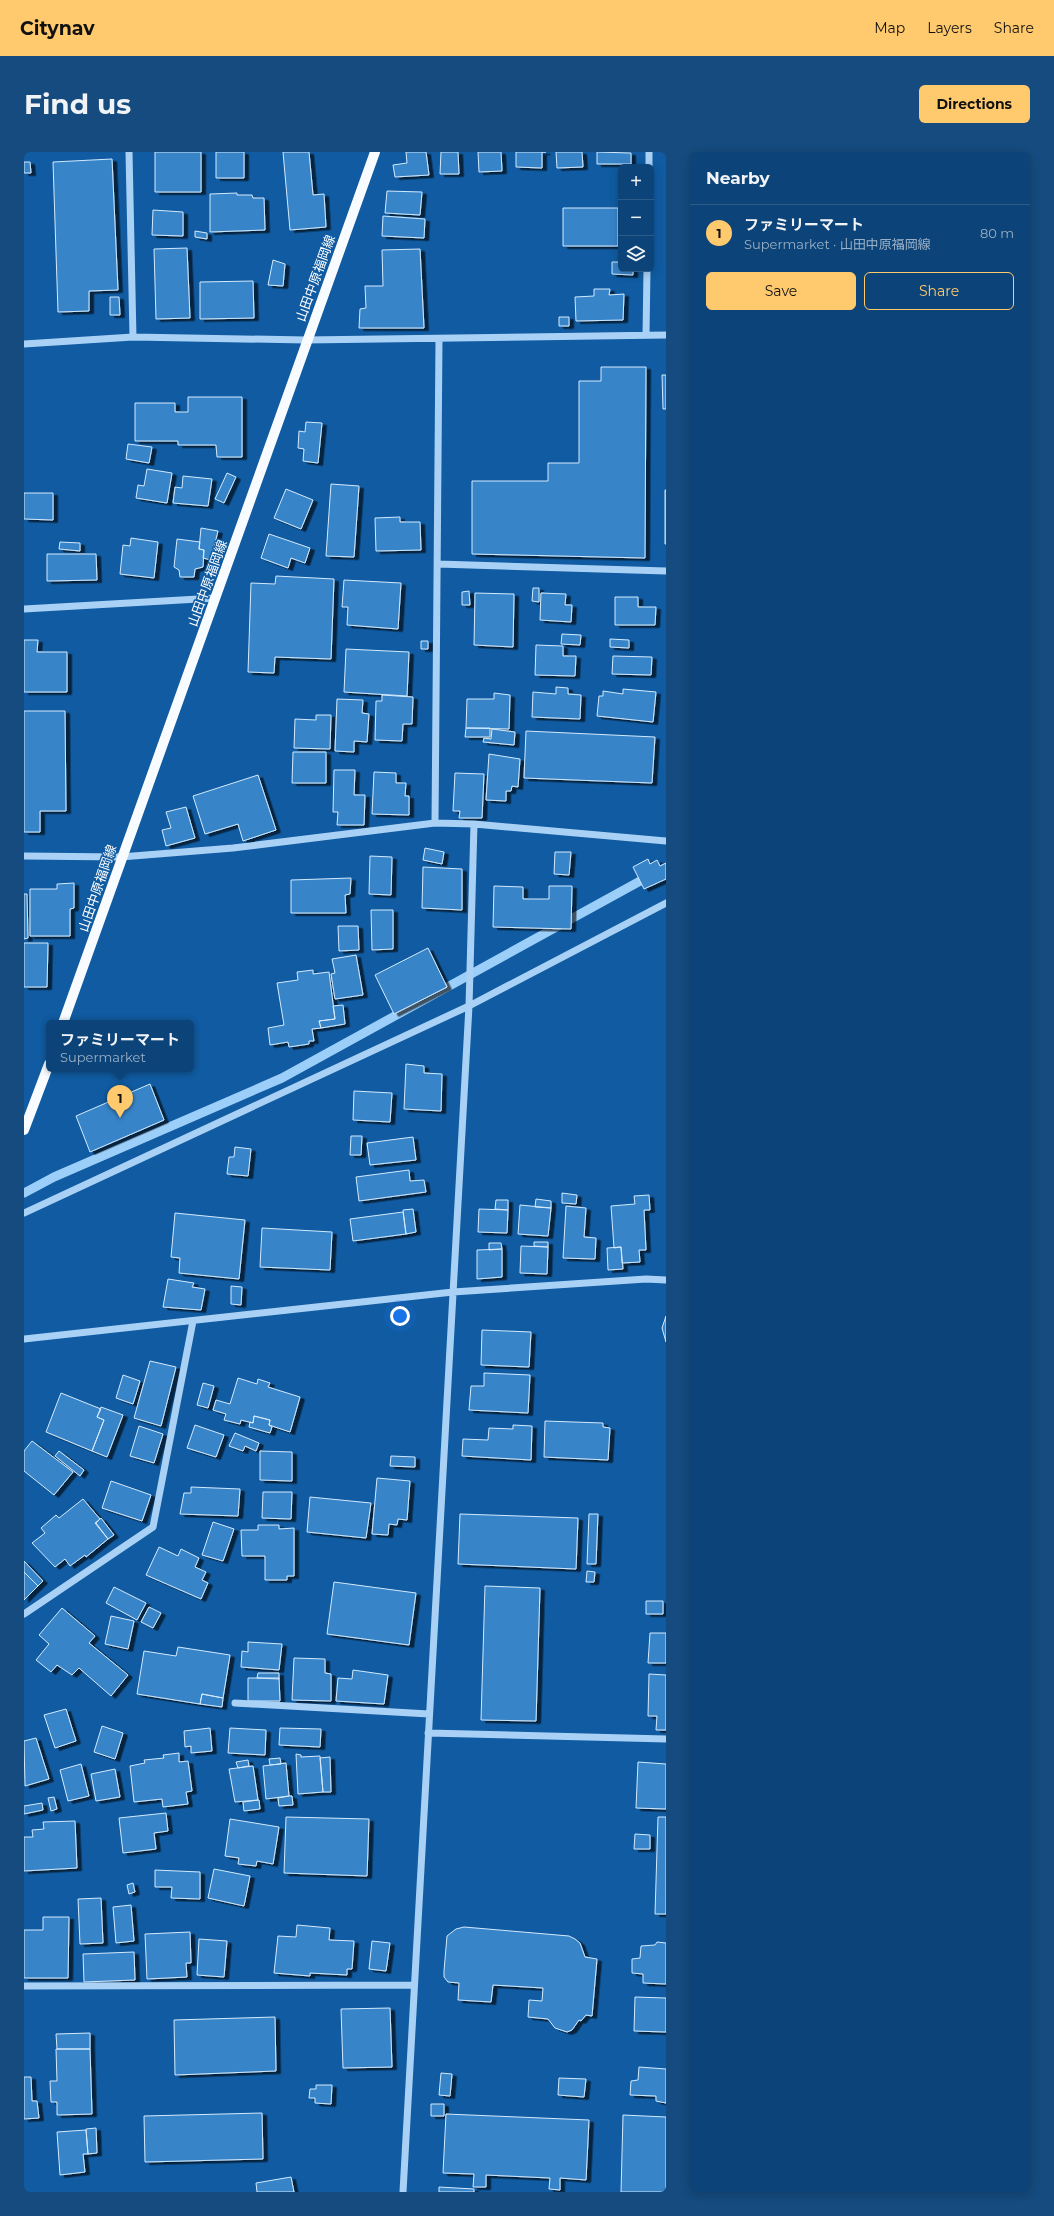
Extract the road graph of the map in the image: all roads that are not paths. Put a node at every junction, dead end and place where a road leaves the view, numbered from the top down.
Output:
1 (129, 152) edge
2 (375, 152) edge
3 (649, 152) edge
4 (649, 164) edge
5 (647, 272) edge
6 (646, 335) junction
7 (666, 335) edge
8 (133, 337) junction
9 (439, 339) junction
10 (306, 340) junction
11 (24, 344) edge
12 (438, 564) junction
13 (666, 572) edge
14 (216, 598) junction
15 (24, 609) edge
16 (435, 823) junction
17 (474, 824) junction
18 (666, 841) edge
19 (24, 856) edge
20 (121, 857) junction
21 (666, 903) edge
22 (469, 1006) junction
23 (64, 1020) edge
24 (46, 1071) edge
25 (27, 1117) edge
26 (24, 1130) edge
27 (24, 1213) edge
28 (666, 1280) edge
29 (453, 1292) junction
30 (193, 1321) junction
31 (24, 1339) edge
32 (24, 1614) edge
33 (235, 1703) dead end
34 (429, 1714) junction
35 (428, 1732) junction
36 (666, 1739) edge
37 (414, 1985) junction
38 (24, 1986) edge
39 (403, 2192) edge

1 - 8 street
2 - 10 main road, 山田中原福岡線
3 - 4 street
5 - 6 street
6 - 7 street
6 - 9 street
8 - 10 street
8 - 11 street
9 - 10 street
9 - 12 street
10 - 14 main road, 山田中原福岡線
12 - 13 street
12 - 16 street
14 - 15 street
14 - 20 main road, 山田中原福岡線
16 - 17 street
16 - 20 street
17 - 18 street
17 - 22 street
19 - 20 street
20 - 23 main road, 山田中原福岡線
21 - 22 street
22 - 27 street
22 - 29 street
24 - 25 main road
25 - 26 main road
28 - 29 street
29 - 30 street
29 - 34 street
30 - 31 street
30 - 32 street
33 - 34 street
34 - 35 street
35 - 36 street
35 - 37 street
37 - 38 street
37 - 39 street

